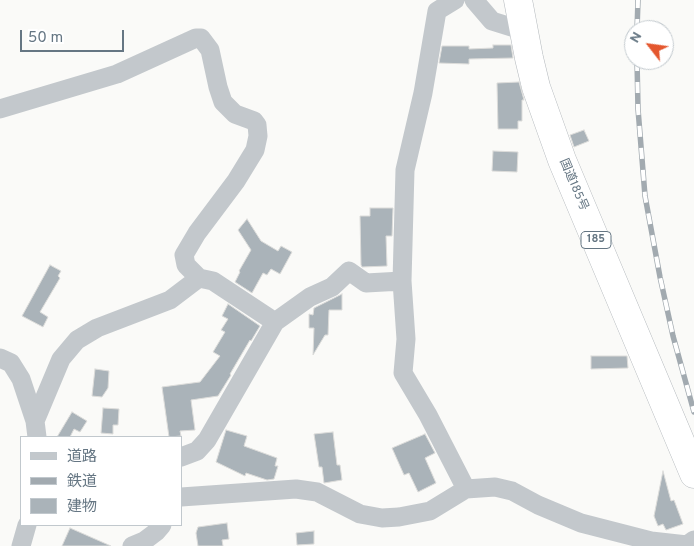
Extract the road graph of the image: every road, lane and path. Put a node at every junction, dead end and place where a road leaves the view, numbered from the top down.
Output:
1 (454, 0) edge
2 (474, 0) edge
3 (518, 0) edge
4 (524, 31) junction
5 (0, 109) edge
6 (199, 278) junction
7 (402, 282) junction
8 (275, 322) junction
9 (0, 358) edge
10 (36, 429) edge
11 (182, 456) edge
12 (694, 474) edge
13 (466, 490) junction
14 (182, 497) edge
15 (27, 526) edge
16 (161, 526) edge
17 (694, 540) edge
18 (22, 546) edge
19 (132, 546) edge

1 - 7 street
2 - 4 street
3 - 4 highway, 国道185号 / 185
4 - 12 highway, 国道185号 / 185
5 - 6 street
6 - 8 street
6 - 10 street
7 - 8 street
7 - 13 street
8 - 11 street
9 - 10 street
13 - 14 street
13 - 17 street
15 - 18 street
16 - 19 street

